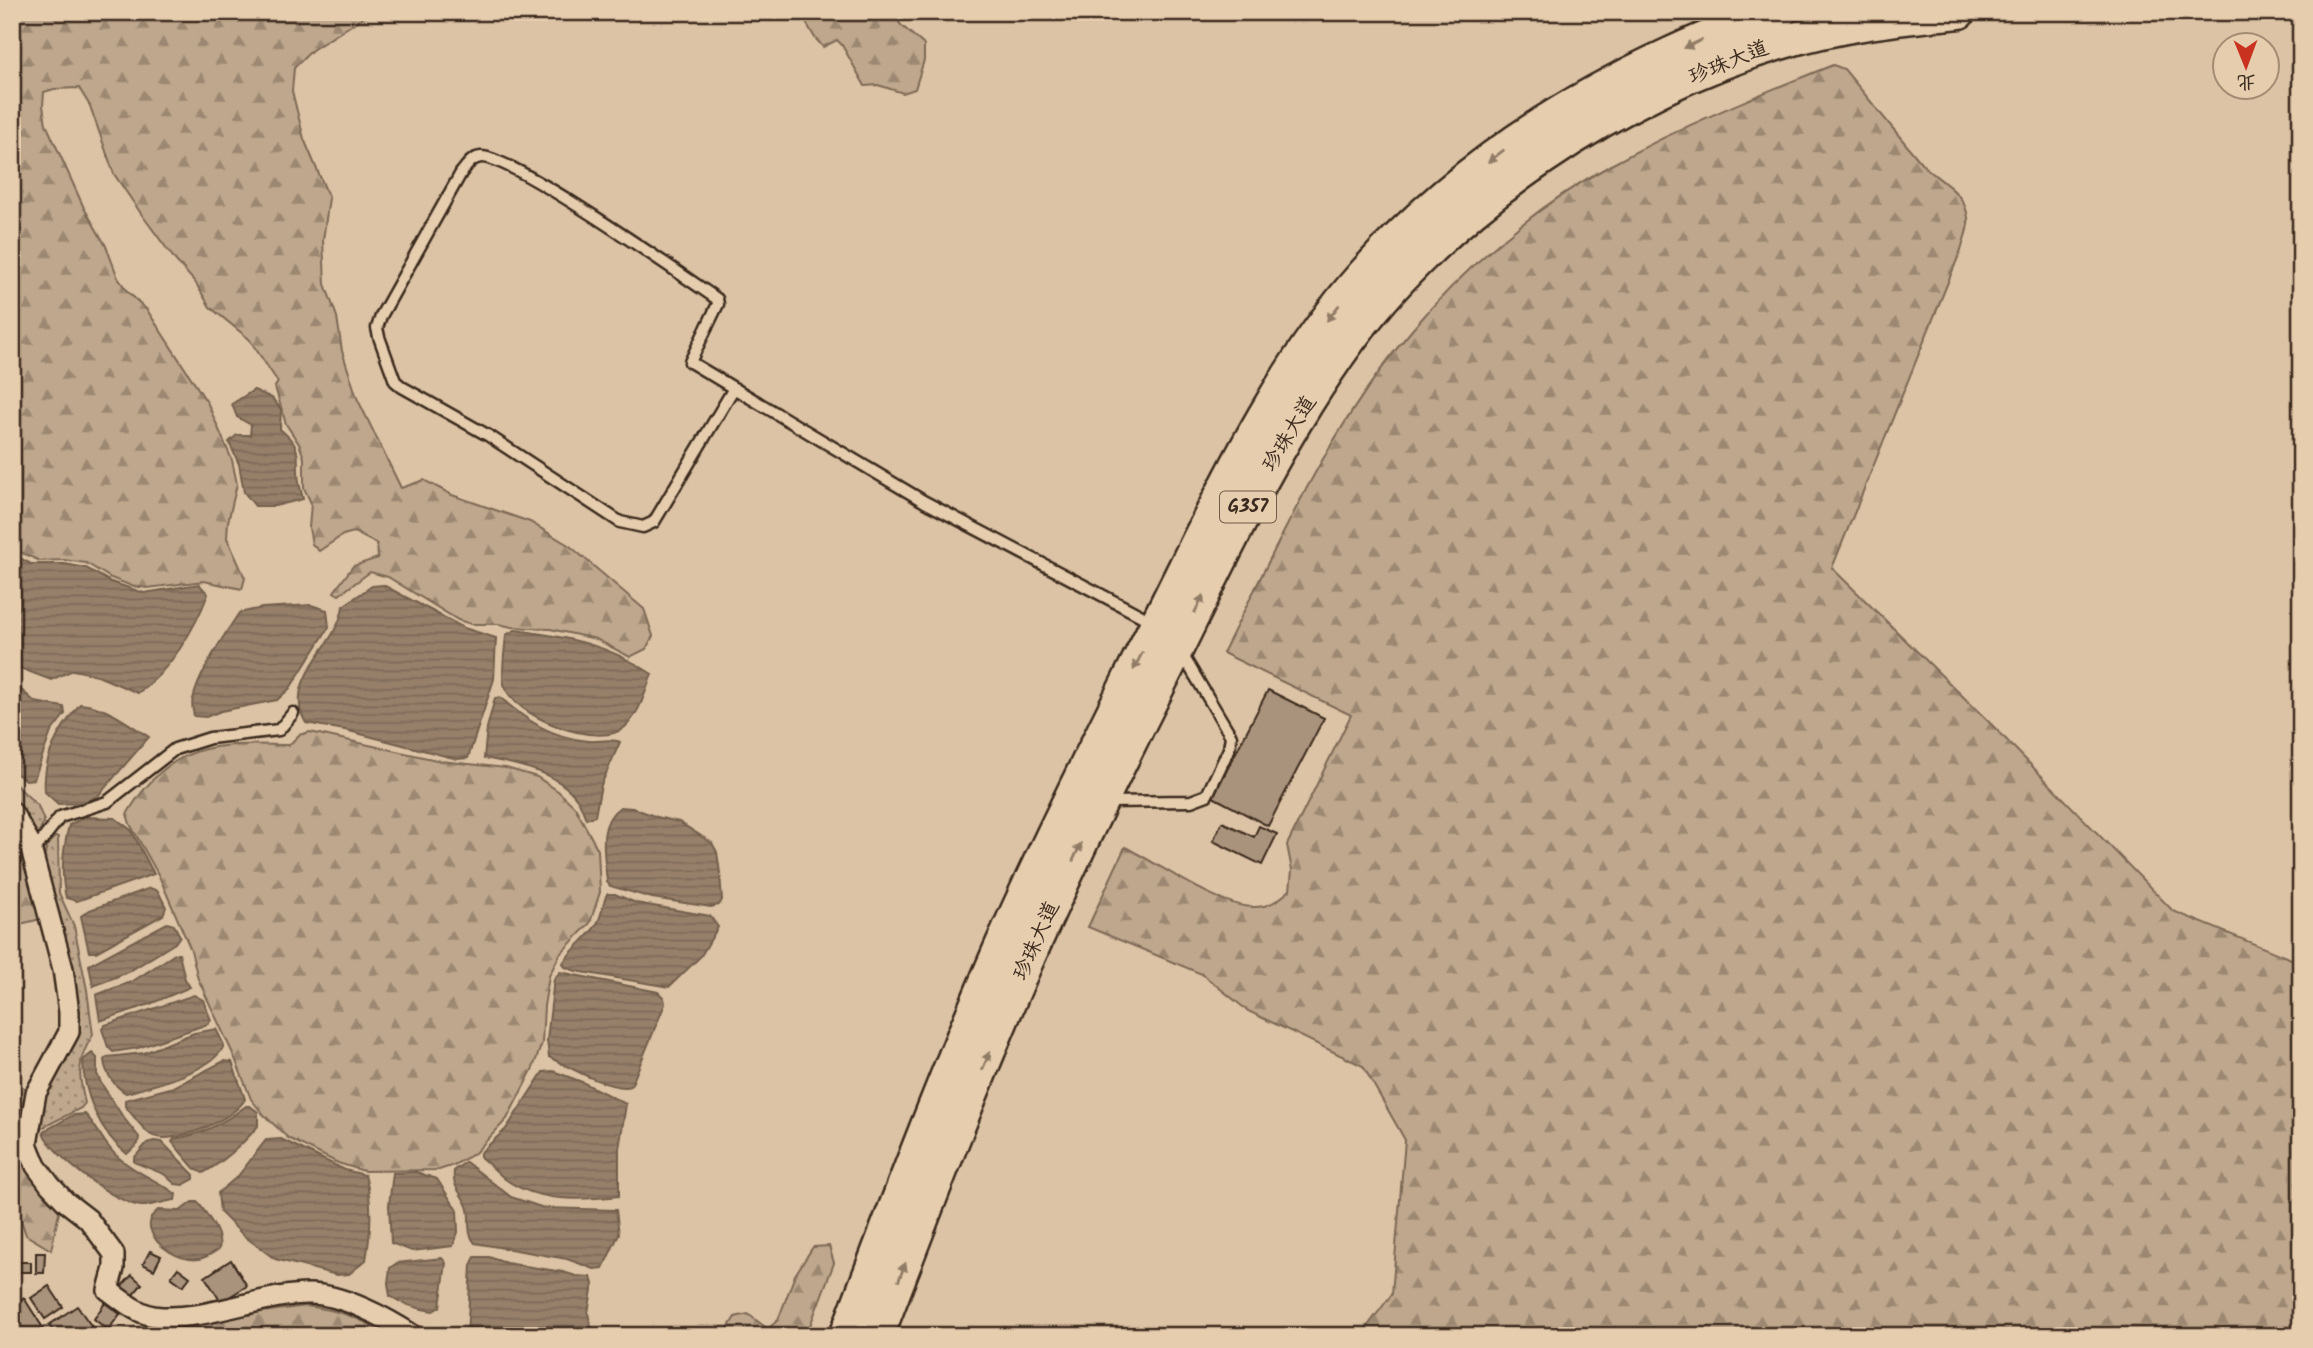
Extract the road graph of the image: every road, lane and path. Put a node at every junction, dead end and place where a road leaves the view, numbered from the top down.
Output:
1 (1780, 12) edge
2 (1959, 12) edge
3 (734, 388) junction
4 (1157, 624) junction
5 (1177, 648) junction
6 (293, 713) dead end
7 (1101, 802) junction
8 (12, 813) edge
9 (32, 852) junction
10 (414, 1336) edge
11 (846, 1336) edge
12 (877, 1336) edge

1 -> 4 highway, 珍珠大道 / G357
5 -> 2 highway, 珍珠大道 / G357
3 - 3 lane
3 - 4 lane
4 -> 11 highway, 珍珠大道 / G357
5 - 7 highway, 珍珠大道 / G357
5 - 7 lane
6 - 9 lane
12 -> 7 highway, 珍珠大道 / G357
8 - 9 street
9 - 10 street

